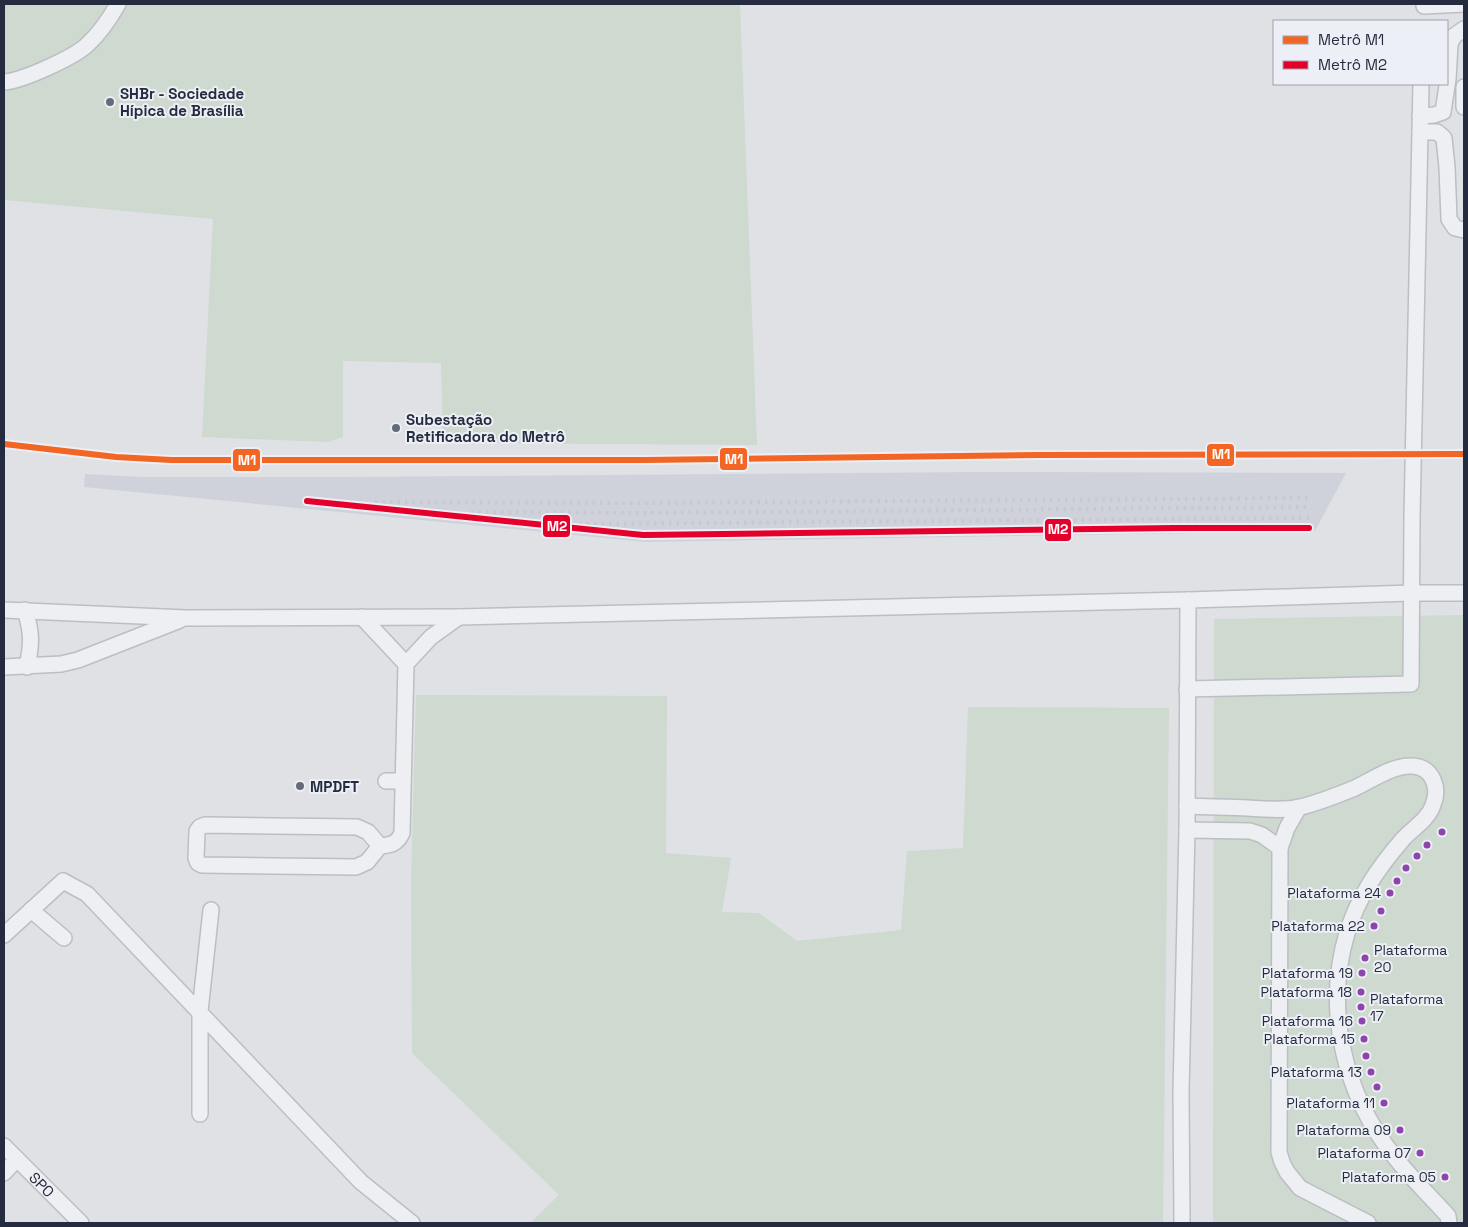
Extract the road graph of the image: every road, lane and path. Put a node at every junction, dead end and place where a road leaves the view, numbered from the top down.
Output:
1 (118, 4) edge
2 (1460, 4) edge
3 (1423, 10) edge
4 (1464, 28) edge
5 (1464, 35) edge
6 (1448, 79) edge
7 (4, 82) edge
8 (1421, 85) edge
9 (1447, 85) edge
10 (1464, 87) edge
11 (1464, 107) edge
12 (1420, 116) junction
13 (1420, 132) junction
14 (1464, 230) edge
15 (1412, 593) junction
16 (1464, 593) edge
17 (1188, 600) junction
18 (4, 610) edge
19 (25, 610) junction
20 (459, 617) junction
21 (186, 618) junction
22 (362, 618) junction
23 (406, 664) junction
24 (4, 667) edge
25 (27, 667) junction
26 (1187, 689) junction
27 (386, 780) dead end
28 (403, 781) junction
29 (1187, 806) junction
30 (1299, 807) junction
31 (1187, 830) junction
32 (380, 846) junction
33 (1280, 848) junction
34 (31, 910) junction
35 (212, 910) dead end
36 (4, 936) edge
37 (64, 938) dead end
38 (200, 1011) junction
39 (200, 1114) dead end
40 (4, 1146) edge
41 (17, 1159) junction
42 (4, 1173) edge
43 (81, 1223) edge
44 (412, 1223) edge
45 (1182, 1223) edge
46 (1368, 1223) edge
47 (1450, 1223) edge

1 - 7 street
2 - 3 street
2 - 4 street
4 - 5 street
4 - 6 street
8 - 12 street
9 - 12 street
10 - 11 street
12 - 13 street
13 - 14 street
13 - 15 street
15 - 16 street
15 - 17 street
15 - 26 street
17 - 20 street
17 - 26 street
18 - 19 street
19 - 21 street
19 - 25 street
20 - 22 street
20 - 23 street
21 - 22 street
21 - 25 street
22 - 23 street
23 - 28 street
24 - 25 street
26 - 29 street
27 - 28 street
28 - 32 street
29 - 30 street
29 - 31 street
30 - 33 street
30 - 47 street
31 - 33 street
31 - 45 street
32 - 32 street
33 - 46 street
34 - 36 street
34 - 37 street
34 - 38 street
35 - 38 street
38 - 39 street
38 - 44 street
40 - 41 street, SPO
41 - 42 street
41 - 43 street, SPO

